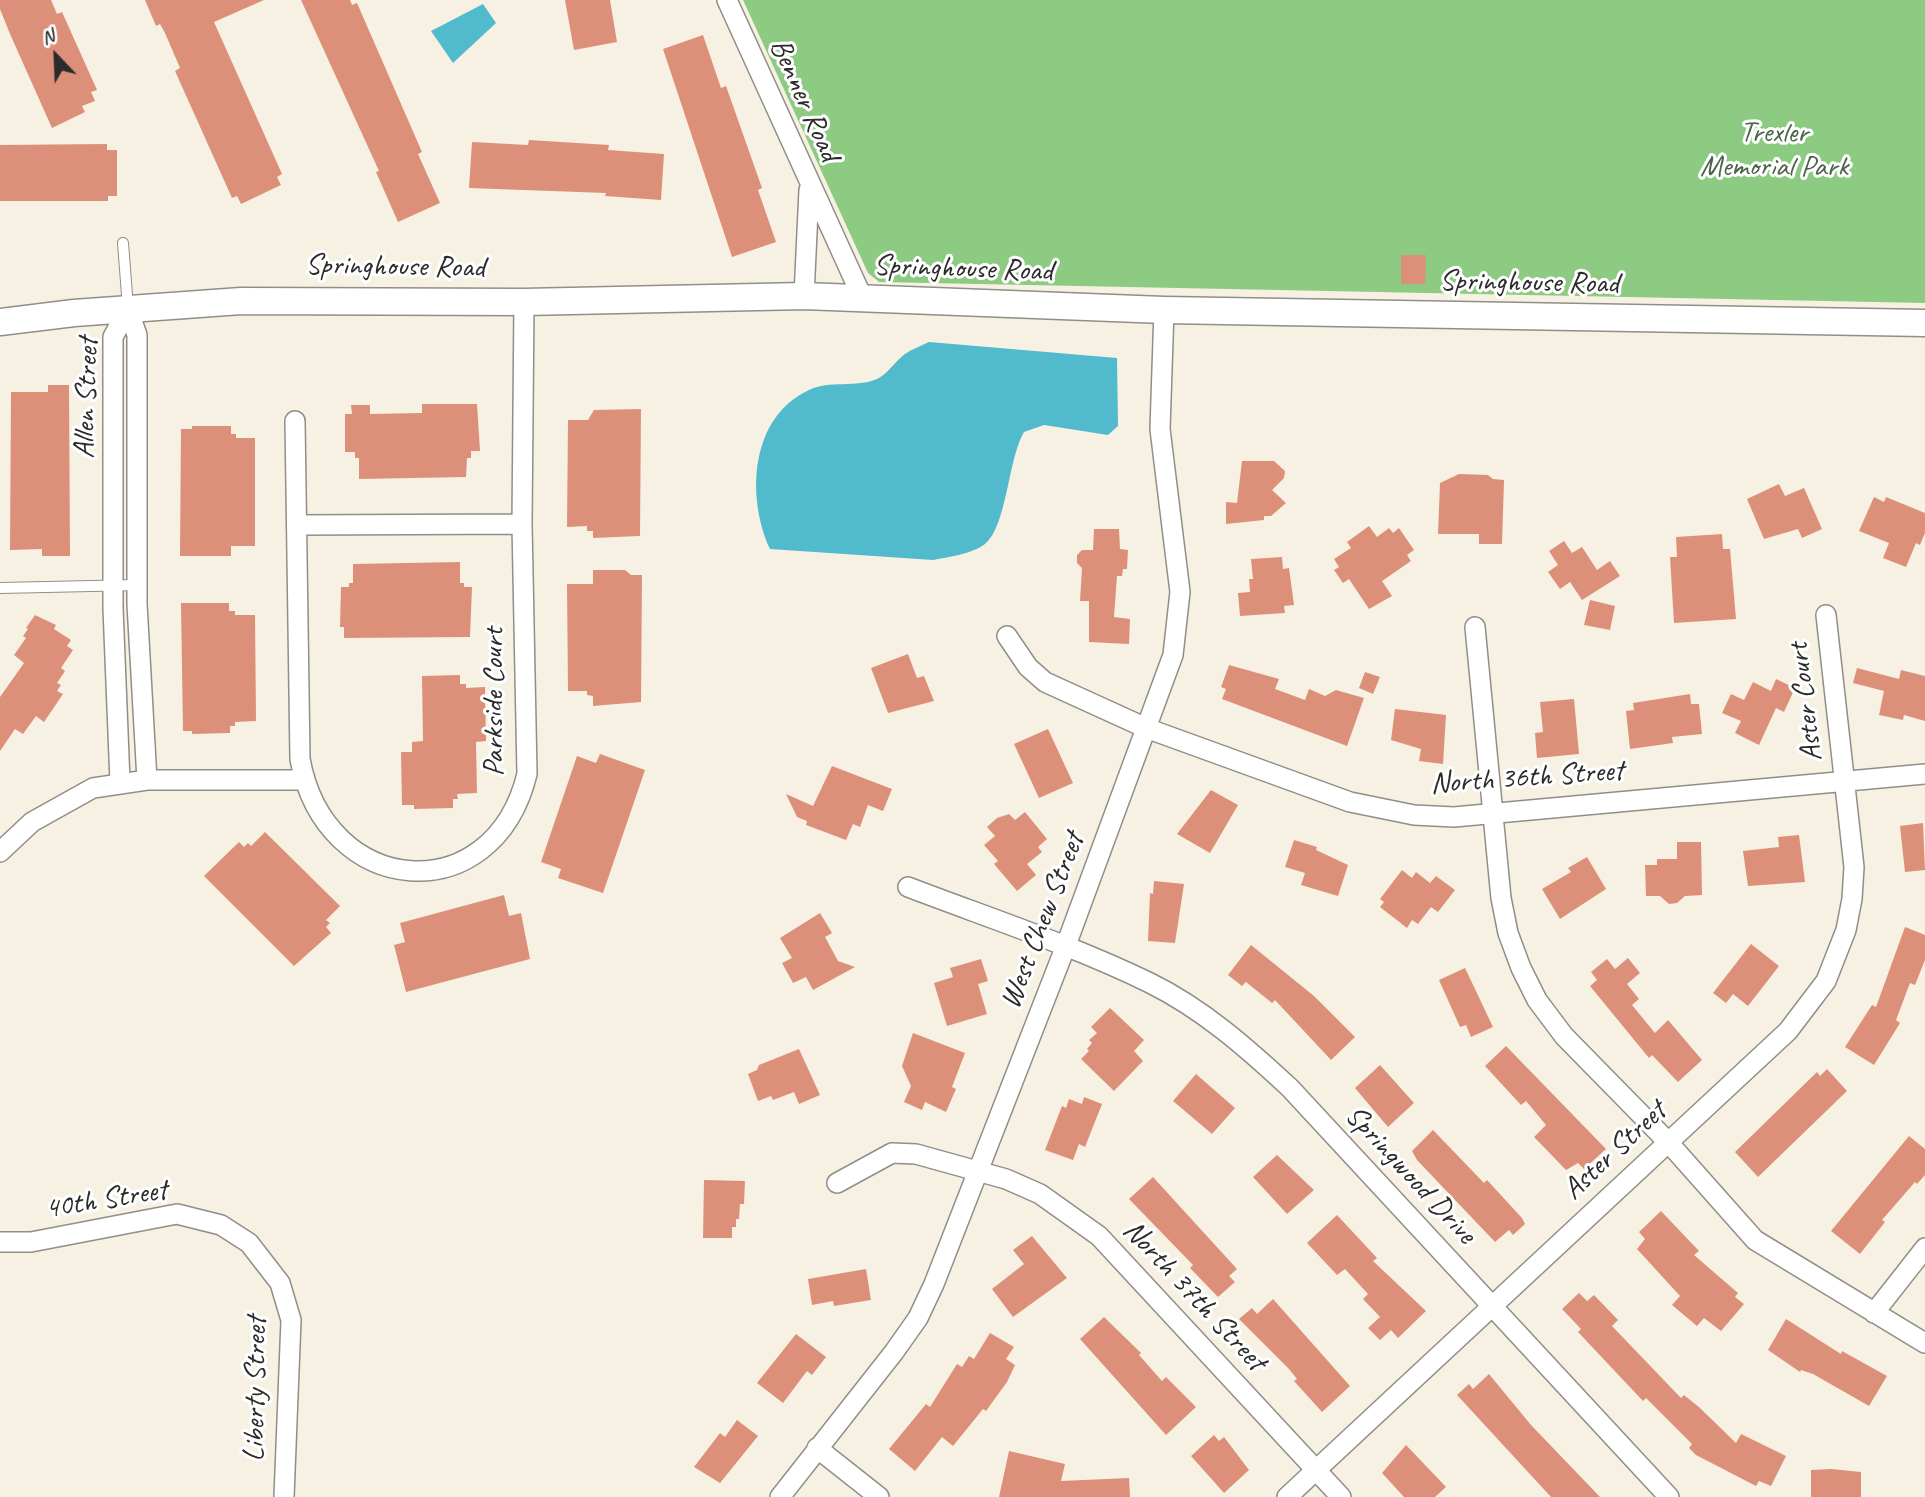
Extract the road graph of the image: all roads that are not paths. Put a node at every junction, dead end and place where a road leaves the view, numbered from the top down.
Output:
1 (727, 0) edge
2 (809, 185) junction
3 (123, 243) dead end
4 (804, 296) junction
5 (863, 299) junction
6 (524, 302) junction
7 (128, 309) junction
8 (1164, 310) junction
9 (0, 322) edge
10 (1925, 323) edge
11 (295, 421) dead end
12 (522, 524) junction
13 (299, 525) junction
14 (138, 585) junction
15 (113, 586) junction
16 (0, 588) edge
17 (1826, 615) dead end
18 (1475, 627) dead end
19 (1007, 636) dead end
20 (1146, 728) junction
21 (1925, 774) edge
22 (147, 780) junction
23 (304, 780) junction
24 (1846, 781) junction
25 (120, 782) junction
26 (1494, 813) junction
27 (0, 852) edge
28 (908, 887) dead end
29 (1065, 948) junction
30 (1668, 1142) junction
31 (978, 1170) junction
32 (837, 1182) dead end
33 (221, 1225) joint
34 (0, 1242) edge
35 (1925, 1248) edge
36 (1492, 1307) junction
37 (1874, 1313) junction
38 (1925, 1343) edge
39 (817, 1448) junction
40 (1315, 1471) junction
41 (284, 1497) edge
42 (780, 1497) edge
43 (879, 1497) edge
44 (1287, 1497) edge
45 (1341, 1497) edge
46 (1670, 1497) edge

1 - 2 street, Benner Road
2 - 4 street, Benner Road
2 - 5 street, Benner Road
3 - 7 lane
4 - 5 street, Springhouse Road
4 - 6 street, Springhouse Road
5 - 8 street, Springhouse Road
6 - 7 street, Springhouse Road
6 - 12 street, Parkside Court
7 - 9 street, Springhouse Road
7 - 14 street, Allen Street
7 - 15 street, Allen Street
8 - 10 street, Springhouse Road
8 - 20 street, West Chew Street
11 - 13 street, Parkside Court
12 - 13 street
12 - 23 street, Parkside Court
13 - 23 street, Parkside Court
14 - 15 lane
14 - 22 street, Allen Street
15 - 16 lane
15 - 25 street, Allen Street
17 - 24 street, Aster Court
18 - 26 street
19 - 20 street, North 36th Street
20 - 26 street, North 36th Street
20 - 29 street, West Chew Street
21 - 24 street, North 36th Street
22 - 23 street
22 - 25 street
24 - 26 street, North 36th Street
24 - 30 street, Aster Street
25 - 27 street
26 - 30 street
28 - 29 street, Springwood Drive
29 - 31 street, West Chew Street
29 - 36 street, Springwood Drive
30 - 36 street, Aster Street
30 - 37 street
31 - 32 street, North 37th Street
31 - 39 street, West Chew Street
31 - 40 street, North 37th Street
33 - 34 street, 40th Street
33 - 41 street, Liberty Street
35 - 37 street
36 - 40 street, Aster Street
36 - 46 street, Springwood Drive
37 - 38 street
39 - 42 street, West Chew Street
39 - 43 street
40 - 44 street, Aster Street
40 - 45 street, North 37th Street

